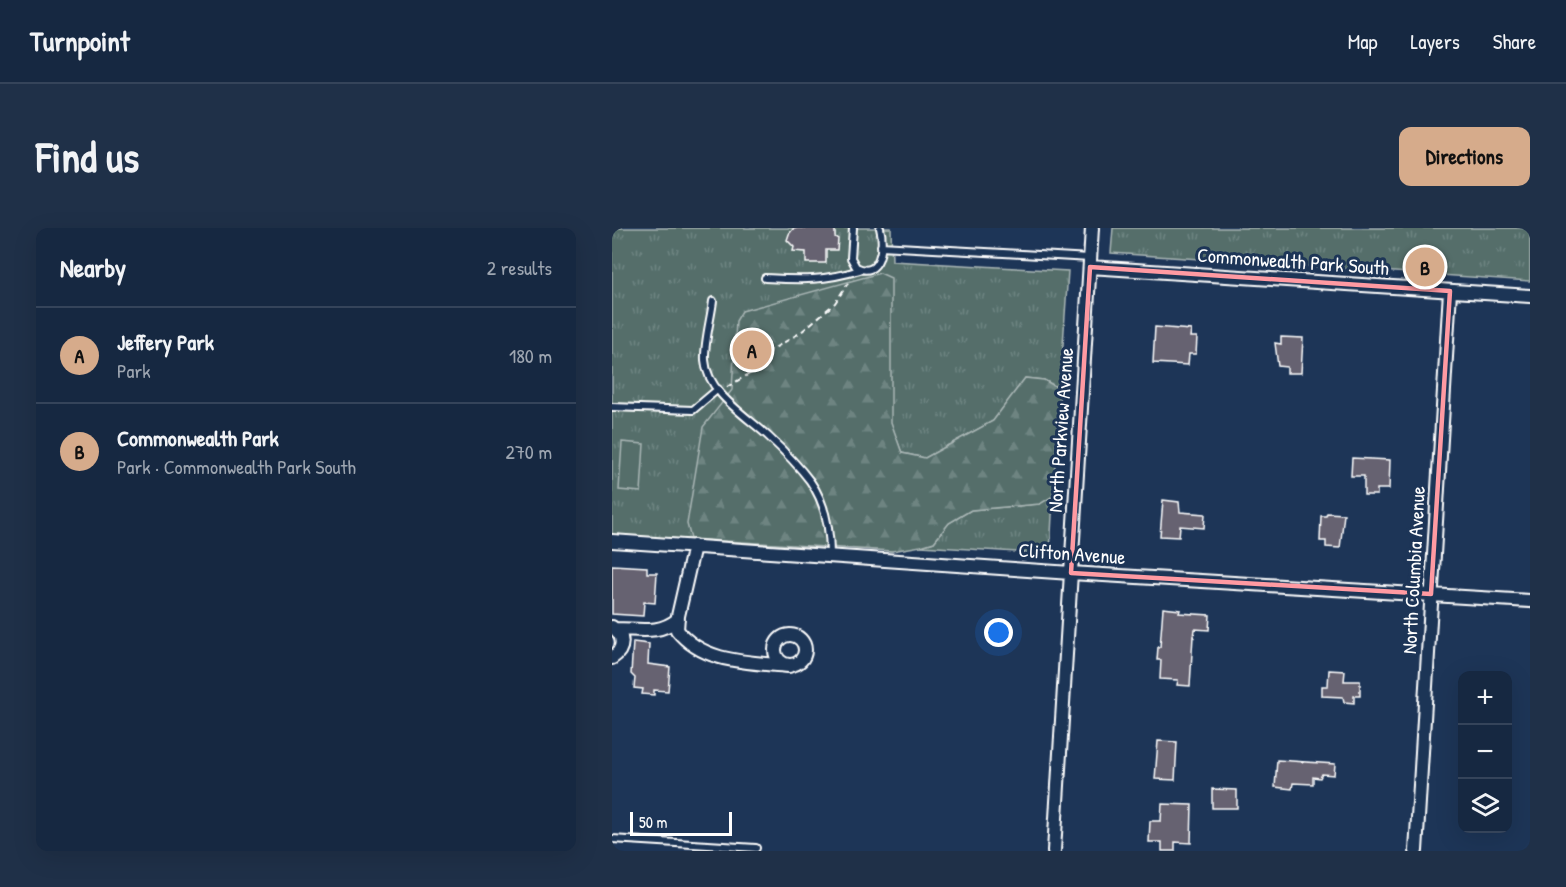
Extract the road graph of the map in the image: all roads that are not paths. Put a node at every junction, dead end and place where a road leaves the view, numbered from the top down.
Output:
1 (854, 228) edge
2 (880, 228) edge
3 (1092, 228) edge
4 (881, 246) junction
5 (1090, 262) junction
6 (860, 270) junction
7 (765, 278) dead end
8 (1450, 291) junction
9 (1530, 296) edge
10 (713, 301) dead end
11 (718, 389) junction
12 (612, 407) edge
13 (612, 541) edge
14 (694, 546) junction
15 (830, 555) junction
16 (1071, 573) junction
17 (1431, 594) junction
18 (1530, 601) edge
19 (678, 619) junction
20 (614, 628) edge
21 (612, 658) edge
22 (789, 666) dead end
23 (612, 838) edge
24 (756, 848) dead end
25 (1054, 851) edge
26 (1416, 851) edge

1 - 6 lane
2 - 4 lane
3 - 5 street, North Parkview Avenue
4 - 5 lane
4 - 6 lane
5 - 8 street, Commonwealth Park South
5 - 16 street, North Parkview Avenue
6 - 7 lane
8 - 9 street, Commonwealth Park South
8 - 17 street, North Columbia Avenue
10 - 11 lane
11 - 12 lane
11 - 15 lane
13 - 14 street, Clifton Avenue
14 - 15 street, Clifton Avenue
14 - 19 street
15 - 16 street, Clifton Avenue
16 - 17 street, Clifton Avenue
16 - 25 street, North Parkview Avenue
17 - 18 street, Clifton Avenue
17 - 26 street, North Columbia Avenue
19 - 20 street
19 - 22 street
20 - 21 street
23 - 24 lane

